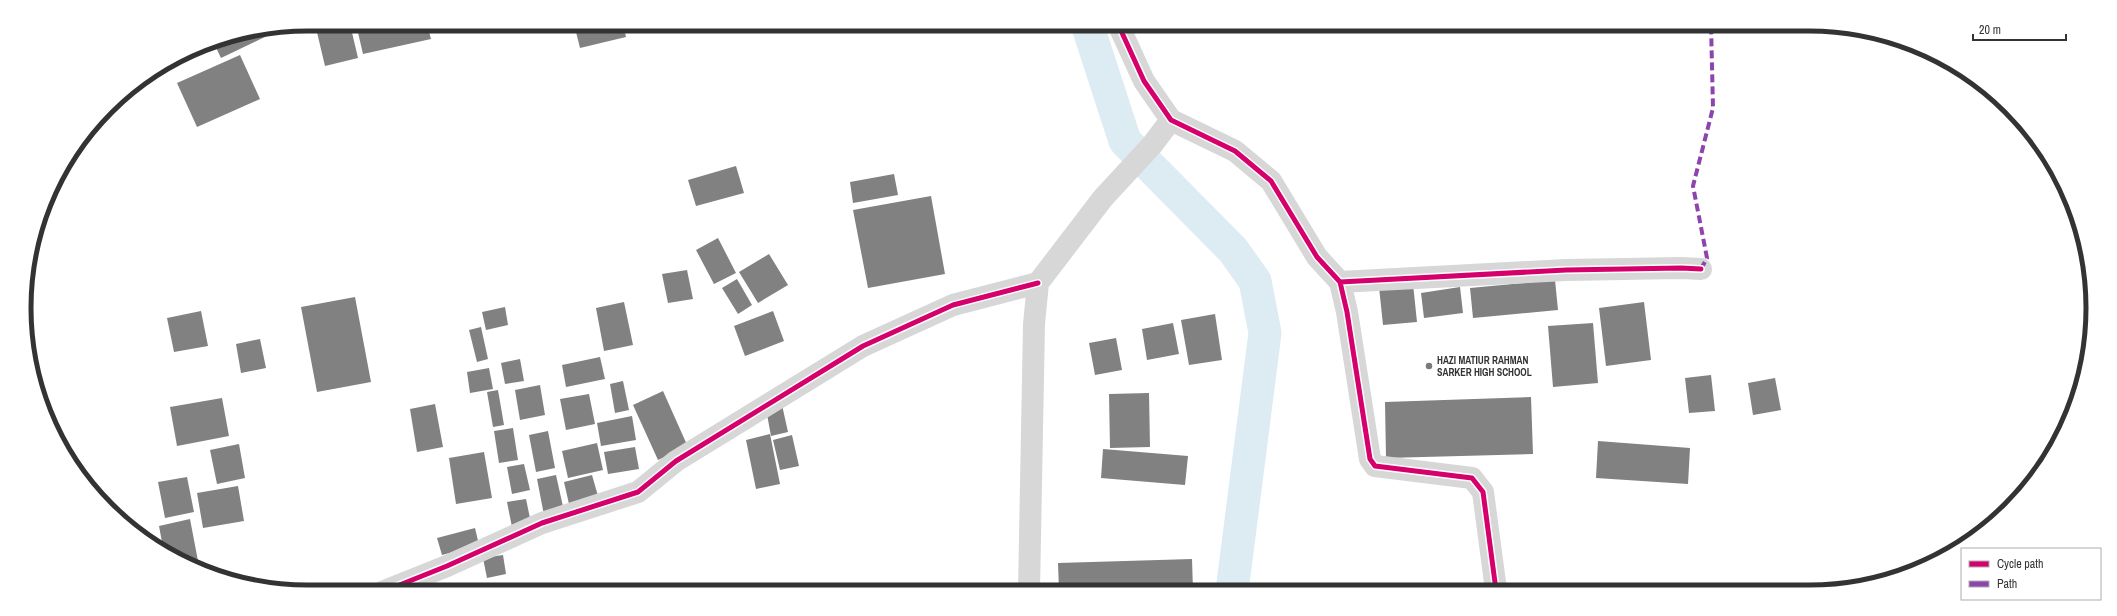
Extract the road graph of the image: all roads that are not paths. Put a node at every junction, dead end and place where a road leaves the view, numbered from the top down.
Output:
1 (1121, 31) edge
2 (1171, 120) junction
3 (1701, 269) dead end
4 (1340, 282) junction
5 (1038, 284) junction
6 (400, 585) edge
7 (1029, 585) edge
8 (1495, 585) edge

1 - 2 street
2 - 4 street
2 - 5 street
3 - 4 street
4 - 8 street
5 - 6 street
5 - 7 street

